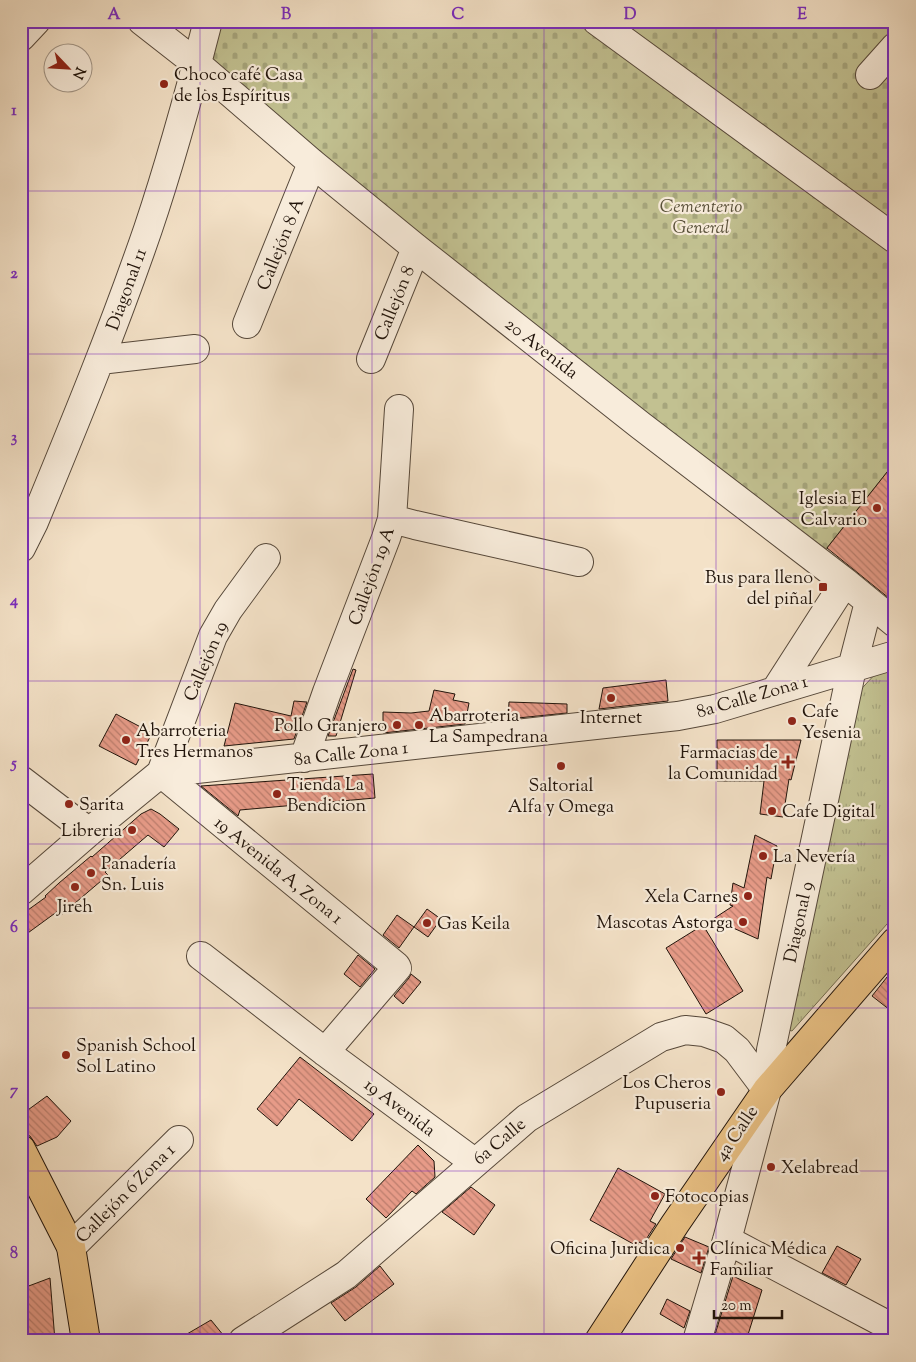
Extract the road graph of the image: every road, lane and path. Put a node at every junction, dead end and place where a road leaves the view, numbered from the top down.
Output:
1 (36, 21) edge
2 (142, 21) edge
3 (208, 21) edge
4 (597, 21) edge
5 (21, 37) edge
6 (895, 47) edge
7 (197, 64) junction
8 (870, 75) dead end
9 (312, 164) junction
10 (895, 239) edge
11 (416, 248) junction
12 (247, 324) dead end
13 (195, 349) dead end
14 (371, 358) dead end
15 (100, 360) junction
16 (399, 409) dead end
17 (28, 518) edge
18 (392, 519) junction
19 (21, 548) edge
20 (266, 558) dead end
21 (579, 562) dead end
22 (845, 582) junction
23 (869, 602) junction
24 (895, 623) edge
25 (895, 655) edge
26 (852, 668) junction
27 (775, 691) junction
28 (304, 758) junction
29 (161, 773) junction
30 (21, 780) edge
31 (89, 832) junction
32 (21, 890) edge
33 (895, 942) edge
34 (201, 956) dead end
35 (325, 1052) junction
36 (766, 1090) junction
37 (179, 1140) dead end
38 (21, 1149) edge
39 (474, 1162) junction
40 (727, 1240) junction
41 (71, 1246) junction
42 (895, 1329) edge
43 (86, 1341) edge
44 (243, 1341) edge
45 (599, 1341) edge
46 (697, 1341) edge

1 - 5 street
2 - 7 street, 20 Avenida
3 - 7 street, Diagonal 11
4 - 10 street
6 - 8 street
7 - 9 street, 20 Avenida
7 - 15 street, Diagonal 11
9 - 11 street, 20 Avenida
9 - 12 street, Callejón 8 A
11 - 14 street, Callejón 8
11 - 22 street, 20 Avenida
13 - 15 street
15 - 17 street, Diagonal 11
16 - 18 street
17 - 19 street, Diagonal 11
18 - 21 street, Callejón 19 A
18 - 28 street, Callejón 19 A
20 - 29 street, Callejón 19
22 - 23 street, 20 Avenida
22 - 27 street
23 - 24 street, 20 Avenida
23 - 26 street, Diagonal 9
25 - 26 street, 8a Calle Zona 1
26 - 27 street, 8a Calle Zona 1
26 - 36 street, Diagonal 9
27 - 28 street, 8a Calle Zona 1
28 - 29 street, 8a Calle Zona 1
29 - 31 street
29 - 35 street, 19 Avenida A, Zona 1
30 - 31 street
31 - 32 street
33 - 36 main road, 4a Calle
34 - 35 street, 19 Avenida
35 - 39 street, 19 Avenida
36 - 39 street, 6a Calle
36 - 40 street, Diagonal 9
36 - 45 main road, 4a Calle
37 - 41 street, Callejón 6 Zona 1
38 - 41 main road
39 - 44 street, 6a Calle
40 - 42 street
40 - 46 street, Diagonal 9
41 - 43 main road

